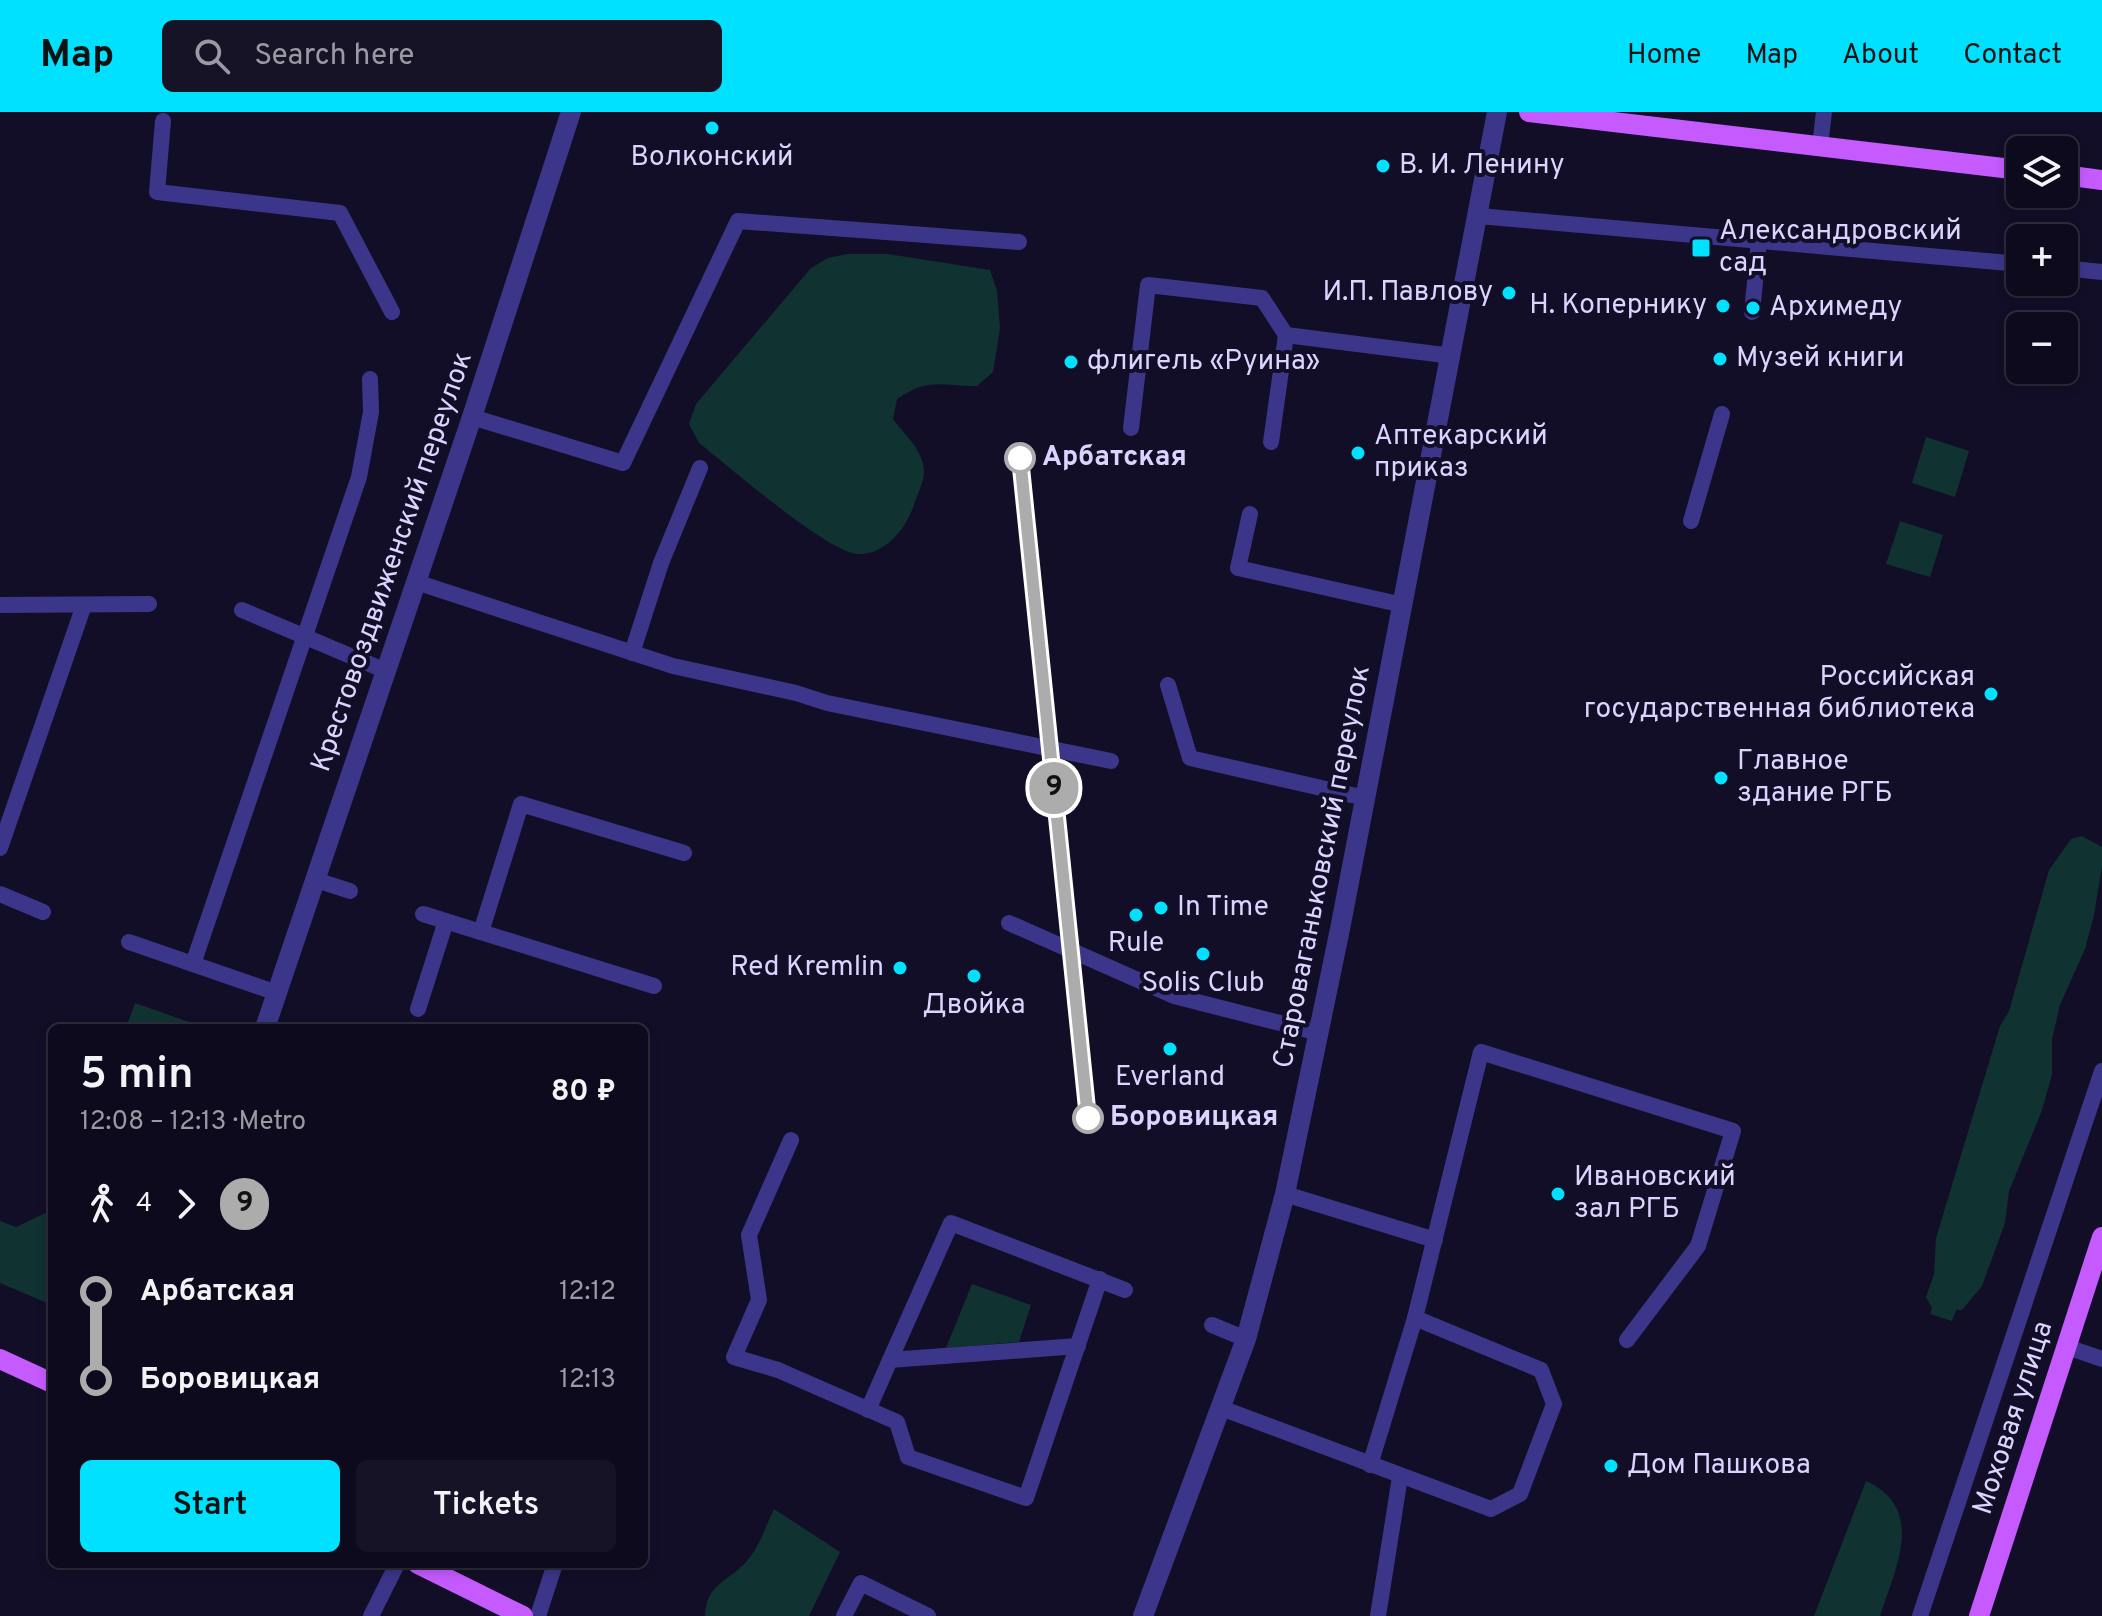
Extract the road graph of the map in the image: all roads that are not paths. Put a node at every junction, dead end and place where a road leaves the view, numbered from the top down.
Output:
1 (571, 112) edge
2 (1497, 112) edge
3 (1529, 112) edge
4 (1824, 112) edge
5 (163, 121) dead end
6 (1820, 146) junction
7 (2006, 168) edge
8 (2078, 177) edge
9 (2102, 180) edge
10 (1479, 216) junction
11 (1759, 241) junction
12 (1019, 242) dead end
13 (2006, 263) edge
14 (2078, 269) edge
15 (2102, 272) edge
16 (392, 312) dead end
17 (1752, 312) dead end
18 (1286, 335) junction
19 (1452, 356) junction
20 (370, 379) dead end
21 (1722, 414) dead end
22 (472, 417) junction
23 (1131, 428) dead end
24 (1271, 442) dead end
25 (700, 468) dead end
26 (1250, 514) dead end
27 (1691, 521) dead end
28 (416, 582) junction
29 (149, 604) dead end
30 (0, 605) edge
31 (84, 605) junction
32 (1403, 605) junction
33 (242, 610) dead end
34 (304, 637) junction
35 (632, 653) junction
36 (386, 671) junction
37 (1168, 685) dead end
38 (1111, 761) dead end
39 (1365, 798) junction
40 (0, 848) edge
41 (684, 853) dead end
42 (316, 880) junction
43 (350, 891) dead end
44 (0, 894) edge
45 (43, 912) dead end
46 (423, 914) dead end
47 (446, 921) junction
48 (1009, 923) dead end
49 (481, 932) junction
50 (129, 942) dead end
51 (193, 964) junction
52 (654, 986) dead end
53 (277, 993) junction
54 (418, 1009) dead end
55 (266, 1024) edge
56 (1319, 1033) junction
57 (2102, 1071) edge
58 (791, 1140) dead end
59 (1285, 1194) junction
60 (2102, 1237) edge
61 (1435, 1240) junction
62 (1100, 1279) junction
63 (1125, 1290) dead end
64 (1415, 1318) junction
65 (1212, 1325) dead end
66 (1246, 1339) junction
67 (1627, 1340) dead end
68 (1078, 1346) junction
69 (2067, 1347) junction
70 (0, 1359) edge
71 (2102, 1359) edge
72 (890, 1360) junction
73 (48, 1381) edge
74 (1221, 1408) junction
75 (868, 1410) junction
76 (1370, 1465) junction
77 (1400, 1477) junction
78 (395, 1568) edge
79 (426, 1568) edge
80 (554, 1568) edge
81 (371, 1616) edge
82 (523, 1616) edge
83 (538, 1616) edge
84 (844, 1616) edge
85 (928, 1616) edge
86 (1143, 1616) edge
87 (1378, 1616) edge
88 (1920, 1616) edge
89 (1979, 1616) edge

1 - 22 street, Крестовоздвиженский переулок
2 - 10 street, Староваганьковский переулок
3 - 6 main road
4 - 6 lane
5 - 16 lane
6 - 7 main road
8 - 9 main road
10 - 11 lane
10 - 19 street, Староваганьковский переулок
11 - 13 lane
11 - 17 lane
12 - 22 lane
14 - 15 lane
18 - 19 lane
18 - 23 lane
18 - 24 lane
19 - 32 street, Староваганьковский переулок
20 - 34 lane
21 - 27 lane
22 - 28 street, Крестовоздвиженский переулок
25 - 35 lane
26 - 32 lane
28 - 35 lane
28 - 36 street, Крестовоздвиженский переулок
29 - 31 lane
30 - 31 lane
31 - 40 lane
32 - 39 street, Староваганьковский переулок
33 - 34 lane
34 - 36 lane
34 - 51 lane
35 - 38 lane
36 - 42 street, Крестовоздвиженский переулок
37 - 39 lane
39 - 56 street, Староваганьковский переулок
41 - 49 lane
42 - 43 lane
42 - 53 street, Крестовоздвиженский переулок
44 - 45 lane
46 - 47 lane
47 - 49 lane
47 - 54 lane
48 - 56 lane
49 - 52 lane
50 - 51 lane
51 - 53 lane
53 - 55 street, Крестовоздвиженский переулок
56 - 59 street, Староваганьковский переулок
57 - 88 lane
58 - 75 lane
59 - 61 lane
59 - 66 street, Староваганьковский переулок
60 - 69 main road, Моховая улица
61 - 64 lane
61 - 67 lane
62 - 63 lane
62 - 68 lane
62 - 72 lane
64 - 76 lane
64 - 77 lane
65 - 66 lane
66 - 74 street, Староваганьковский переулок
68 - 72 lane
68 - 75 lane
69 - 71 lane
69 - 89 main road, Моховая улица
70 - 73 main road
72 - 75 lane
74 - 76 lane
74 - 86 street, Староваганьковский переулок
76 - 77 lane
77 - 87 lane
78 - 81 lane
79 - 82 main road
80 - 83 lane
84 - 85 lane

